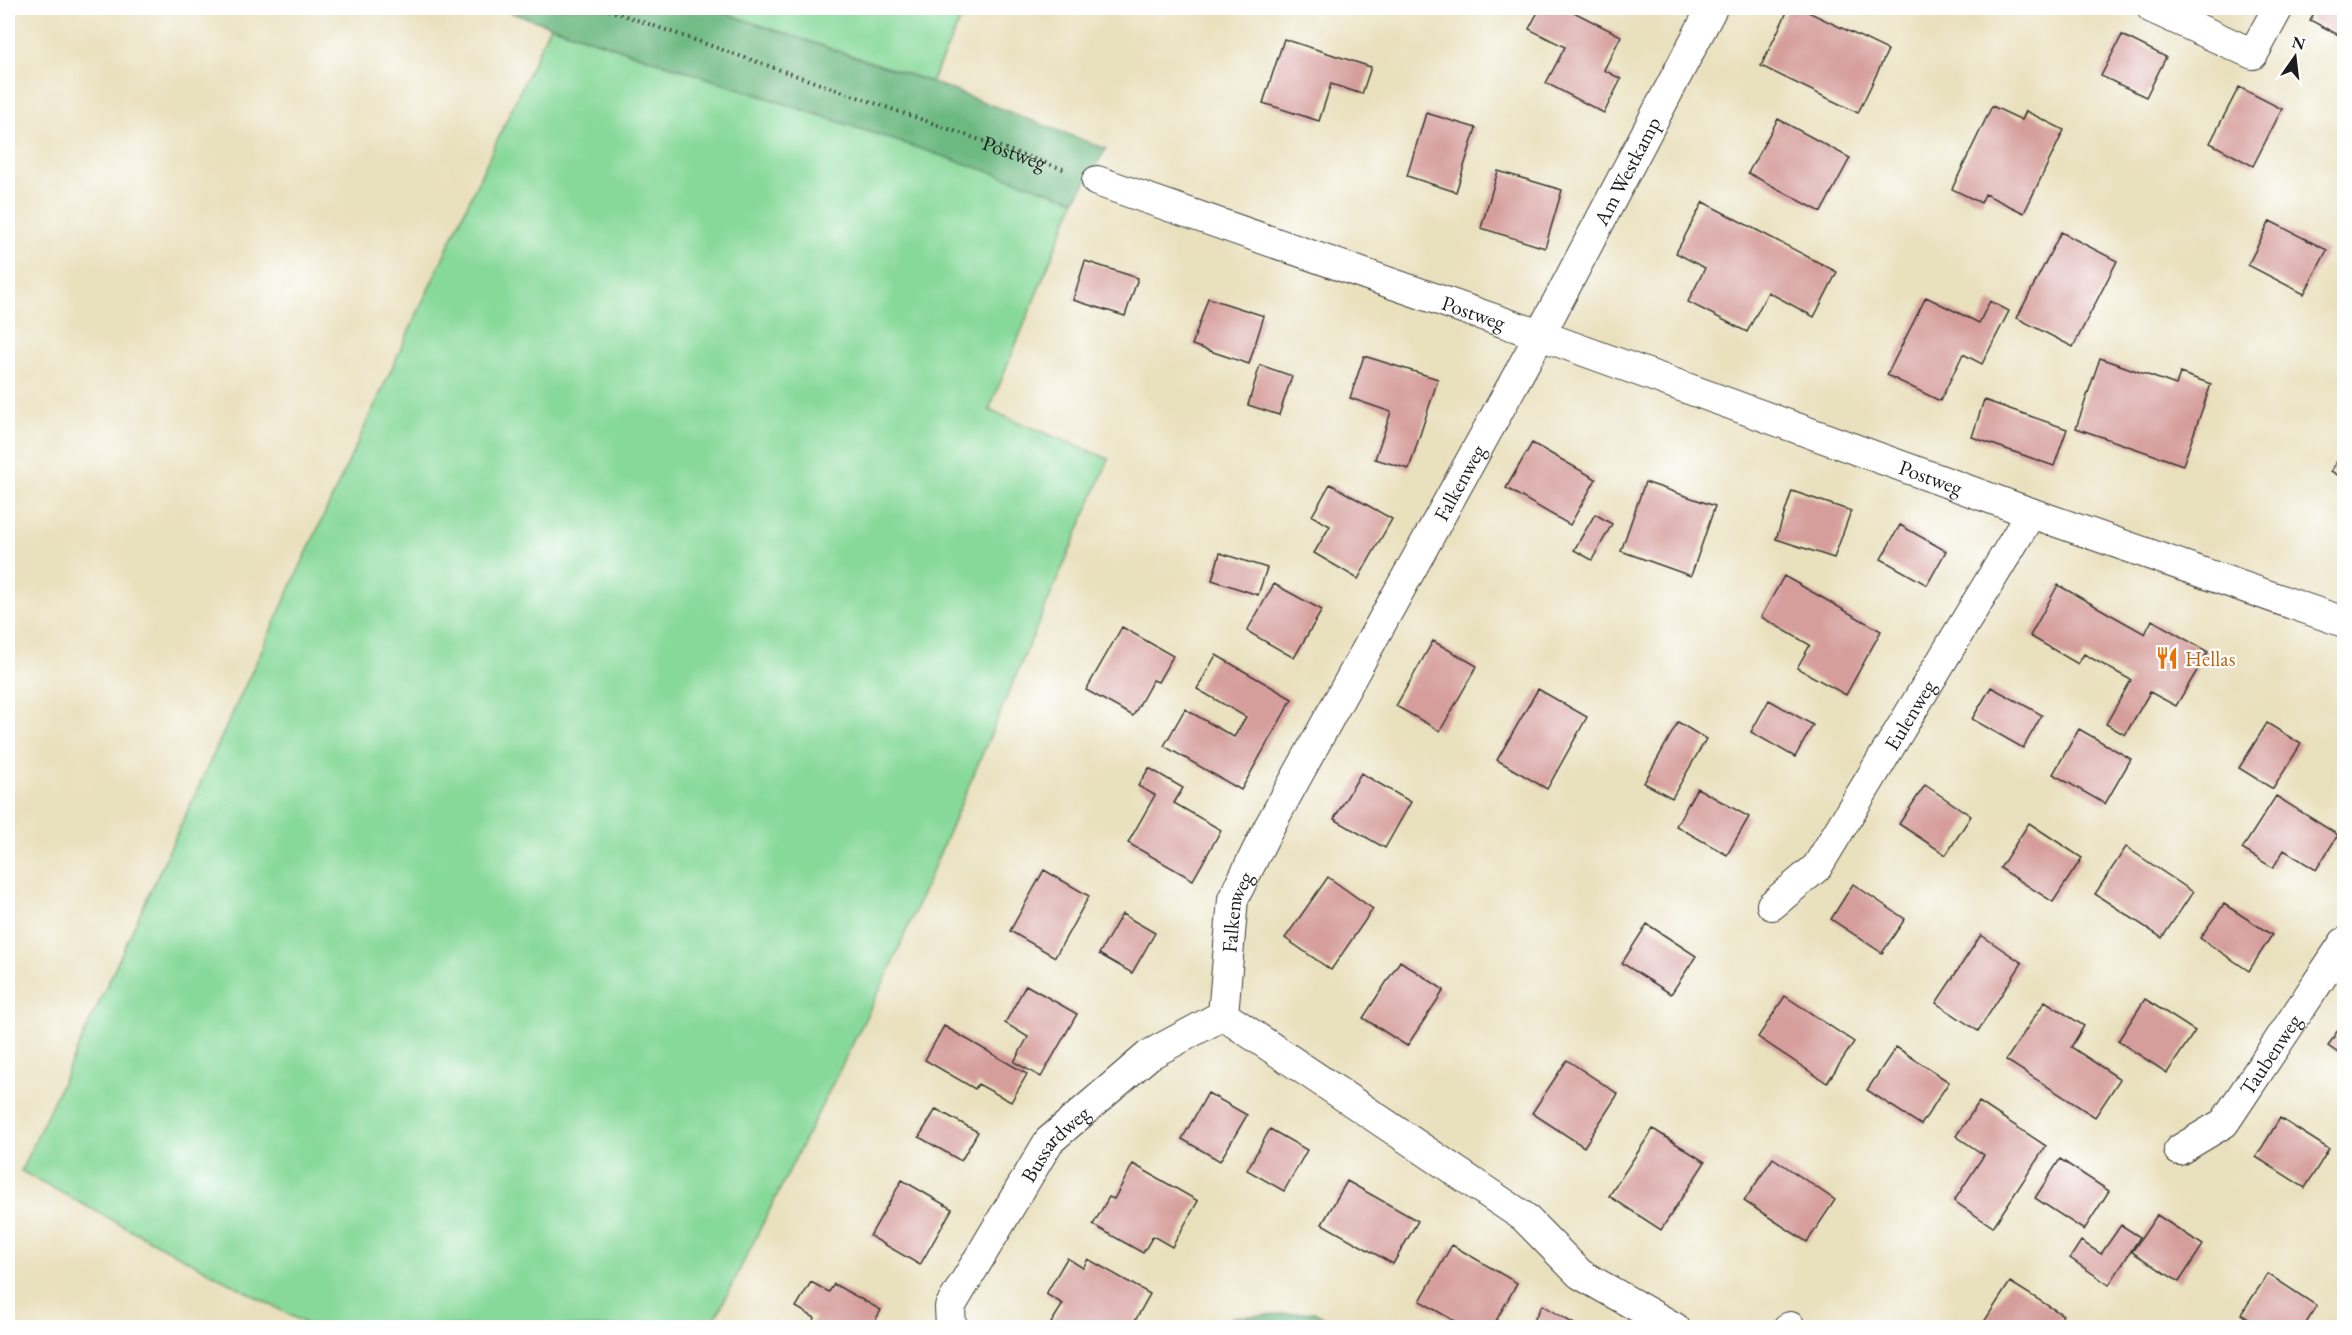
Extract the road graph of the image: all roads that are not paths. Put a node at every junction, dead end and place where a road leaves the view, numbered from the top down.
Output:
1 (1712, 8) edge
2 (2152, 8) edge
3 (2278, 8) edge
4 (1096, 181) road end
5 (1540, 335) junction
6 (2031, 513) junction
7 (2342, 616) edge
8 (1772, 905) dead end
9 (2344, 943) edge
10 (1223, 1015) junction
11 (2179, 1150) dead end
12 (951, 1328) edge
13 (1675, 1328) edge

1 - 5 street, Am Westkamp
2 - 3 street
4 - 5 street, Postweg
5 - 6 street, Postweg
5 - 10 street, Falkenweg
6 - 7 street, Postweg
6 - 8 street, Eulenweg
9 - 11 street, Taubenweg
10 - 12 street, Bussardweg
10 - 13 street

